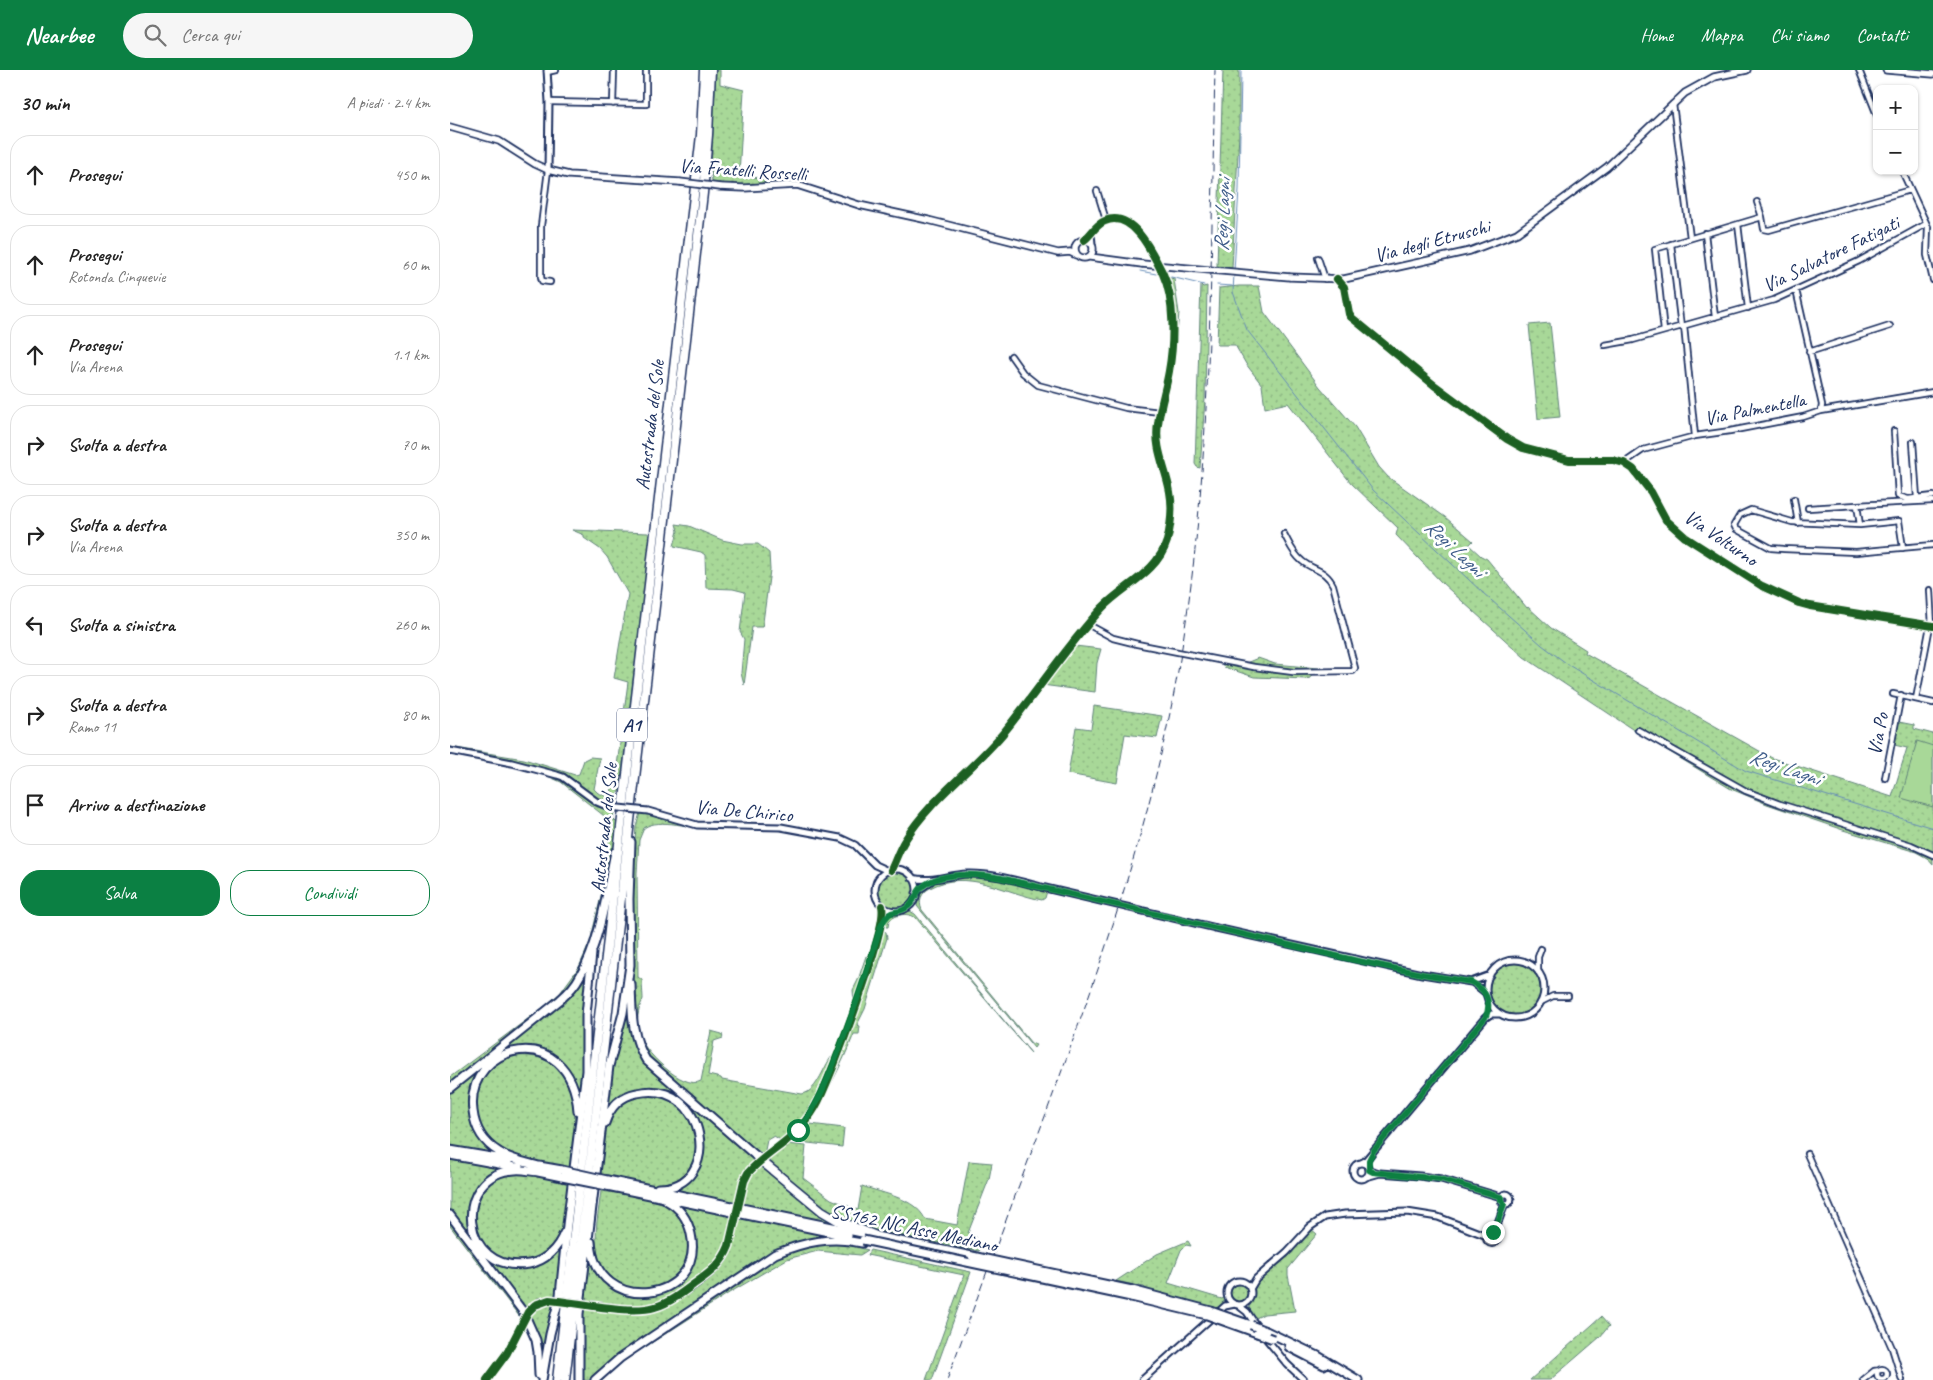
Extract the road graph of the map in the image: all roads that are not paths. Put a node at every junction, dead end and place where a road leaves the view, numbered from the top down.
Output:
1 (556, 70) edge
2 (614, 70) edge
3 (646, 70) edge
4 (704, 70) edge
5 (711, 70) edge
6 (1747, 70) edge
7 (1859, 70) edge
8 (1886, 70) edge
9 (547, 71) edge
10 (1722, 72) edge
11 (1933, 74) edge
12 (549, 102) junction
13 (613, 104) junction
14 (1673, 104) junction
15 (1873, 105) edge
16 (450, 127) edge
17 (548, 170) junction
18 (1904, 175) edge
19 (1910, 190) junction
20 (1097, 191) dead end
21 (1758, 202) dead end
22 (1762, 217) junction
23 (1106, 220) junction
24 (1738, 224) junction
25 (1926, 224) junction
26 (1933, 227) edge
27 (1928, 230) junction
28 (1091, 232) junction
29 (1705, 234) junction
30 (1690, 238) junction
31 (1084, 240) junction
32 (1092, 244) junction
33 (1671, 244) junction
34 (1076, 252) junction
35 (1091, 255) junction
36 (1318, 258) dead end
37 (1325, 279) junction
38 (1933, 280) edge
39 (550, 282) dead end
40 (1343, 282) junction
41 (1796, 290) junction
42 (1748, 308) junction
43 (1715, 317) junction
44 (1682, 326) junction
45 (1890, 326) dead end
46 (1664, 331) junction
47 (1605, 345) dead end
48 (1809, 352) junction
49 (1011, 356) dead end
50 (1933, 392) edge
51 (1160, 412) junction
52 (1821, 412) junction
53 (1894, 431) dead end
54 (1695, 436) junction
55 (1913, 442) dead end
56 (1624, 463) junction
57 (1933, 496) edge
58 (1917, 498) junction
59 (1794, 499) dead end
60 (1933, 501) edge
61 (1857, 505) junction
62 (1808, 508) dead end
63 (1798, 523) junction
64 (1860, 525) junction
65 (1284, 534) dead end
66 (1933, 545) edge
67 (1903, 548) junction
68 (1930, 590) dead end
69 (1089, 624) junction
70 (1932, 626) edge
71 (1893, 694) dead end
72 (1900, 695) junction
73 (1916, 699) junction
74 (1933, 703) edge
75 (1638, 730) dead end
76 (450, 751) edge
77 (1885, 778) dead end
78 (631, 814) junction
79 (622, 820) junction
80 (1933, 855) edge
81 (897, 856) junction
82 (875, 865) junction
83 (890, 870) junction
84 (902, 870) junction
85 (879, 878) junction
86 (912, 878) junction
87 (932, 880) junction
88 (916, 894) junction
89 (882, 906) junction
90 (895, 911) junction
91 (880, 928) junction
92 (1540, 949) dead end
93 (592, 953) junction
94 (630, 965) junction
95 (1538, 972) junction
96 (1490, 975) junction
97 (1471, 982) junction
98 (1486, 993) junction
99 (1568, 996) dead end
100 (1541, 1002) junction
101 (1489, 1004) junction
102 (1499, 1014) junction
103 (1485, 1018) junction
104 (450, 1088) edge
105 (578, 1127) junction
106 (600, 1140) junction
107 (450, 1150) edge
108 (1374, 1150) junction
109 (1807, 1154) dead end
110 (450, 1155) edge
111 (756, 1156) joint
112 (1360, 1163) junction
113 (1369, 1169) junction
114 (542, 1170) junction
115 (1380, 1173) junction
116 (1366, 1177) junction
117 (607, 1183) junction
118 (642, 1188) junction
119 (658, 1197) junction
120 (1501, 1197) junction
121 (739, 1203) dead end
122 (1504, 1204) junction
123 (450, 1215) edge
124 (736, 1217) dead end
125 (567, 1225) junction
126 (590, 1227) junction
127 (1494, 1233) junction
128 (876, 1236) joint
129 (1487, 1236) junction
130 (863, 1237) junction
131 (930, 1254) joint
132 (1256, 1279) junction
133 (1246, 1283) junction
134 (1250, 1289) junction
135 (1131, 1294) junction
136 (1228, 1296) junction
137 (1248, 1301) junction
138 (1237, 1304) junction
139 (1225, 1306) junction
140 (1247, 1312) junction
141 (1220, 1317) junction
142 (1880, 1370) junction
143 (1887, 1374) junction
144 (1865, 1379) edge
145 (1881, 1379) edge
146 (487, 1380) edge
147 (540, 1380) edge
148 (557, 1380) edge
149 (565, 1380) edge
150 (579, 1380) edge
151 (595, 1380) edge
152 (1142, 1380) edge
153 (1304, 1380) edge
154 (1350, 1380) edge
155 (1358, 1380) edge
156 (1890, 1380) edge
157 (1902, 1380) edge

1 - 9 street
2 - 13 street
3 - 13 street
4 - 79 highway, Autostrada del Sole / A1
5 - 78 highway, Autostrada del Sole / A1
6 - 10 main road, Via degli Etruschi
7 - 15 street
8 - 11 main road
9 - 12 street
10 - 14 main road, Via degli Etruschi
12 - 13 street
12 - 17 street
14 - 30 street
14 - 40 main road, Via degli Etruschi
16 - 17 main road, Via Fratelli Rosselli
17 - 34 main road, Via Fratelli Rosselli, bridge
17 - 39 street
18 - 19 street
19 - 22 street, Via Salvatore Fatigati
19 - 25 street
20 - 23 street
21 - 22 street
22 - 24 street
23 - 28 street
23 - 51 street
24 - 29 street
24 - 42 street, Via Salvatore Fatigati
25 - 27 street
25 - 41 street, Via Salvatore Fatigati
26 - 27 street
27 - 38 street
28 - 31 street
28 - 32 street
29 - 30 street
29 - 43 street
30 - 33 street
31 - 32 main road
31 - 34 main road
32 - 35 main road
33 - 44 street
33 - 46 street
34 - 35 main road
35 - 37 main road, Via degli Etruschi, bridge
36 - 37 street
37 - 40 main road, Via degli Etruschi
40 - 56 street
41 - 42 street, Via Salvatore Fatigati
41 - 48 street, Via Palmentella
42 - 43 street, Via Salvatore Fatigati
43 - 44 street, Via Salvatore Fatigati
44 - 46 street, Via Salvatore Fatigati
44 - 54 street, Via Palmentella
45 - 48 street
46 - 47 street, Via Salvatore Fatigati
48 - 52 street, Via Palmentella
49 - 51 street
50 - 52 street, Via Palmentella
51 - 69 street
52 - 54 street, Via Palmentella
53 - 58 street
54 - 56 street, Via Palmentella
55 - 58 street
56 - 70 street, Via Volturno
57 - 58 street
59 - 63 street
60 - 61 street
61 - 62 street
61 - 64 street
63 - 64 street
63 - 67 street
64 - 67 street
65 - 69 street, bridge
66 - 67 street
68 - 70 street
69 - 81 street
70 - 73 street
71 - 72 street, Via Po
72 - 73 street, Via Po
72 - 77 street, Via Po
73 - 74 street, Via Po
75 - 80 street
76 - 82 street, Via De Chirico, bridge
78 - 94 highway
78 - 149 highway, Autostrada del Sole / A1
79 - 93 highway
79 - 148 highway, Autostrada del Sole / A1
81 - 83 street
81 - 84 street
82 - 83 street, Via De Chirico
82 - 85 street
83 - 84 street
83 - 85 street
84 - 86 street
85 - 89 street
86 - 87 street
86 - 88 street
87 - 88 street
87 - 97 street, bridge
88 - 90 street
89 - 90 street
89 - 91 street
90 - 91 street
91 - 121 street
92 - 95 street
93 - 104 highway
93 - 105 highway
94 - 106 highway
94 - 111 highway
95 - 96 street
95 - 100 street
96 - 97 street
96 - 98 street
97 - 98 street
98 - 101 street
99 - 100 street
100 - 102 street
101 - 102 street
101 - 103 street
102 - 103 street
103 - 108 street
105 - 114 highway
105 - 125 highway
106 - 118 highway
106 - 126 highway
107 - 114 highway, SS162 NC Asse Mediano
108 - 112 street
108 - 113 street
109 - 157 street
110 - 114 highway, SS162 NC Asse Mediano
111 - 130 highway, bridge
112 - 113 street
112 - 116 street
113 - 115 street
113 - 116 street
114 - 117 highway, SS162 NC Asse Mediano, bridge
114 - 125 highway
115 - 116 street
115 - 120 street
117 - 118 highway, SS162 NC Asse Mediano
117 - 119 highway, SS162 NC Asse Mediano
118 - 130 highway, SS162 NC Asse Mediano
119 - 126 highway
119 - 130 highway, SS162 NC Asse Mediano
120 - 122 street
120 - 122 street
122 - 127 street
123 - 147 highway
124 - 146 street, bridge
125 - 147 highway
126 - 150 highway
127 - 129 street
127 - 129 street
128 - 130 highway
128 - 135 highway, SS162 NC Asse Mediano, bridge
129 - 132 street
130 - 131 highway, bridge
130 - 151 highway
131 - 135 highway, SS162 NC Asse Mediano, bridge
132 - 133 street
132 - 134 street
133 - 134 street
133 - 136 street
134 - 137 street
135 - 141 highway, SS162 NC Asse Mediano, bridge
136 - 138 street
136 - 139 street
137 - 138 street
137 - 140 street
138 - 139 street
138 - 140 street
139 - 152 street
140 - 153 street
141 - 154 highway, SS162 NC Asse Mediano, bridge
141 - 155 highway, SS162 NC Asse Mediano, bridge
142 - 143 street
142 - 144 street
142 - 145 street
143 - 145 street
143 - 156 street
144 - 145 street

